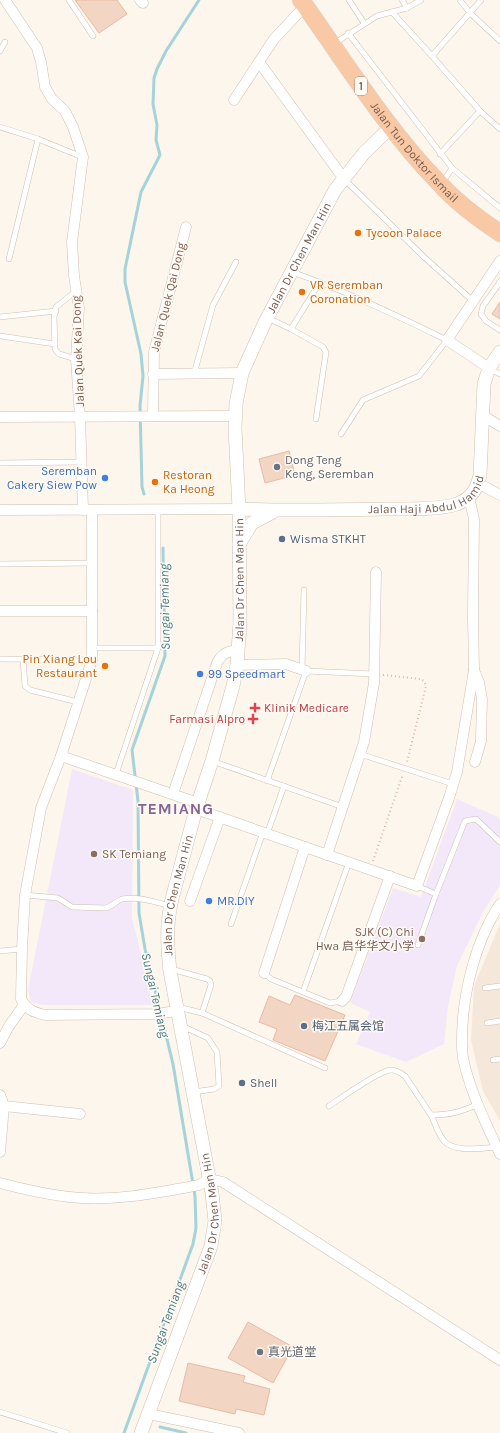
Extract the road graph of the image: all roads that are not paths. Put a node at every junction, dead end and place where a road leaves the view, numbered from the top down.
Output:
1 (5, 0) edge
2 (69, 0) edge
3 (349, 0) edge
4 (402, 0) edge
5 (421, 0) edge
6 (460, 0) edge
7 (481, 0) edge
8 (303, 3) edge
9 (407, 8) junction
10 (392, 12) junction
11 (470, 14) junction
12 (364, 23) junction
13 (348, 34) junction
14 (94, 36) dead end
15 (500, 41) edge
16 (5, 42) dead end
17 (332, 45) junction
18 (0, 51) edge
19 (432, 56) junction
20 (259, 62) junction
21 (234, 100) dead end
22 (480, 111) junction
23 (0, 127) edge
24 (390, 128) junction
25 (500, 129) edge
26 (38, 139) junction
27 (440, 154) junction
28 (83, 157) junction
29 (452, 168) junction
30 (344, 179) junction
31 (441, 186) junction
32 (500, 208) edge
33 (186, 227) dead end
34 (500, 233) edge
35 (9, 259) dead end
36 (500, 261) edge
37 (236, 262) dead end
38 (292, 272) junction
39 (320, 282) junction
40 (500, 282) edge
41 (76, 291) junction
42 (473, 301) junction
43 (56, 310) junction
44 (0, 317) edge
45 (267, 318) junction
46 (291, 329) junction
47 (500, 330) edge
48 (0, 336) edge
49 (448, 340) junction
50 (55, 344) junction
51 (500, 352) edge
52 (76, 359) junction
53 (494, 371) edge
54 (153, 374) junction
55 (194, 374) junction
56 (242, 374) junction
57 (482, 415) junction
58 (150, 416) junction
59 (236, 416) junction
60 (0, 417) edge
61 (80, 417) junction
62 (316, 419) dead end
63 (500, 426) edge
64 (341, 434) dead end
65 (82, 462) junction
66 (0, 463) edge
67 (237, 479) junction
68 (478, 483) junction
69 (500, 494) edge
70 (469, 497) junction
71 (239, 509) junction
72 (0, 510) edge
73 (88, 510) junction
74 (158, 510) junction
75 (275, 511) junction
76 (239, 544) junction
77 (92, 563) junction
78 (0, 564) edge
79 (376, 572) dead end
80 (304, 590) dead end
81 (0, 611) edge
82 (92, 611) junction
83 (93, 648) junction
84 (158, 648) junction
85 (239, 650) junction
86 (0, 659) edge
87 (23, 659) junction
88 (92, 660) junction
89 (237, 664) junction
90 (304, 670) junction
91 (474, 670) junction
92 (374, 674) junction
93 (78, 702) junction
94 (360, 754) junction
95 (61, 756) junction
96 (212, 761) junction
97 (475, 762) dead end
98 (116, 774) junction
99 (267, 781) junction
100 (453, 784) junction
101 (284, 786) junction
102 (173, 794) junction
103 (197, 806) junction
104 (343, 807) junction
105 (220, 817) junction
106 (265, 833) junction
107 (500, 842) edge
108 (305, 847) junction
109 (327, 854) junction
110 (349, 862) junction
111 (390, 876) junction
112 (417, 886) junction
113 (436, 894) junction
114 (25, 895) junction
115 (190, 901) dead end
116 (500, 904) edge
117 (170, 906) junction
118 (231, 924) dead end
119 (418, 945) dead end
120 (22, 949) junction
121 (0, 950) edge
122 (170, 968) junction
123 (264, 973) joint
124 (500, 986) edge
125 (485, 988) dead end
126 (303, 992) junction
127 (342, 1001) joint
128 (24, 1005) junction
129 (175, 1010) junction
130 (202, 1013) junction
131 (500, 1021) edge
132 (487, 1023) dead end
133 (181, 1025) junction
134 (0, 1043) edge
135 (500, 1059) edge
136 (493, 1060) dead end
137 (325, 1068) dead end
138 (193, 1092) junction
139 (0, 1095) edge
140 (478, 1104) junction
141 (4, 1106) junction
142 (329, 1106) dead end
143 (80, 1114) dead end
144 (431, 1115) junction
145 (498, 1150) edge
146 (0, 1152) edge
147 (204, 1182) junction
148 (0, 1183) edge
149 (500, 1360) edge
150 (0, 1412) edge
151 (149, 1414) junction
152 (67, 1433) edge
153 (141, 1433) edge
154 (239, 1433) edge

1 - 28 street, Jalan Quek Kai Dong
2 - 14 lane
3 - 12 lane
4 - 9 lane
5 - 9 lane
6 - 11 lane
7 - 11 lane
8 - 17 highway, Jalan Tun Doktor Ismail / 1
8 - 20 street
9 - 10 lane
10 - 12 lane
10 - 19 lane
11 - 15 lane
11 - 19 lane
12 - 13 lane
13 - 17 lane
13 - 27 lane
16 - 18 lane
17 - 24 highway, Jalan Tun Doktor Ismail / 1
19 - 22 lane
20 - 21 street
20 - 30 street
22 - 25 lane
22 - 27 lane
23 - 26 lane
24 - 30 street, Jalan Dr Chen Man Hin
24 - 31 highway, Jalan Tun Doktor Ismail / 1
26 - 28 lane
26 - 35 lane
27 - 29 lane
28 - 41 street, Jalan Quek Kai Dong
29 - 31 lane
29 - 32 lane
30 - 38 street, Jalan Dr Chen Man Hin
30 - 42 lane
31 - 34 highway, Jalan Tun Doktor Ismail / 1
33 - 54 street, Jalan Quek Qai Dong
36 - 42 street
37 - 55 lane
38 - 39 lane
38 - 45 street, Jalan Dr Chen Man Hin
39 - 46 lane
39 - 49 lane
40 - 47 lane
41 - 43 lane
41 - 52 street, Jalan Quek Kai Dong
42 - 49 street
43 - 44 lane
43 - 50 lane
45 - 46 lane
45 - 56 street, Jalan Dr Chen Man Hin
46 - 62 lane
48 - 50 lane
49 - 53 street
49 - 64 lane
50 - 52 lane
51 - 53 street, Jalan Haji Abdul Hamid
52 - 61 street, Jalan Quek Kai Dong
53 - 57 street, Jalan Haji Abdul Hamid
54 - 55 street
54 - 58 street, Jalan Quek Qai Dong
55 - 56 street
56 - 59 street, Jalan Dr Chen Man Hin
57 - 63 street
57 - 68 street, Jalan Haji Abdul Hamid
58 - 59 street
58 - 61 street
59 - 67 street, Jalan Dr Chen Man Hin
60 - 61 street
61 - 65 street, Jalan Quek Kai Dong
65 - 66 lane
65 - 73 street, Jalan Quek Kai Dong
67 - 71 street, Jalan Dr Chen Man Hin
67 - 75 street
68 - 69 street
68 - 70 street, Jalan Haji Abdul Hamid
70 - 75 street, Jalan Haji Abdul Hamid
70 - 91 street
71 - 74 street
71 - 75 street, Jalan Haji Abdul Hamid
71 - 76 street, Jalan Dr Chen Man Hin
72 - 73 street
73 - 74 street
73 - 77 street, Jalan Quek Kai Dong
74 - 84 lane
75 - 76 street
76 - 85 street, Jalan Dr Chen Man Hin
77 - 78 lane
77 - 82 street, Jalan Quek Kai Dong
79 - 92 street
80 - 90 lane
81 - 82 street
82 - 83 street, Jalan Quek Kai Dong
83 - 84 lane
83 - 88 street, Jalan Quek Kai Dong
84 - 98 lane
85 - 89 street, Jalan Dr Chen Man Hin
85 - 102 street
86 - 87 lane
87 - 88 lane
87 - 93 lane
88 - 93 street, Jalan Quek Kai Dong
89 - 90 street
89 - 96 street, Jalan Dr Chen Man Hin
90 - 92 lane
90 - 99 lane
91 - 97 street
91 - 100 street
92 - 94 street
93 - 95 street, Jalan Quek Kai Dong
94 - 100 lane
94 - 104 street
95 - 98 street
95 - 114 street, Jalan Quek Kai Dong
96 - 99 lane
96 - 103 street, Jalan Dr Chen Man Hin
98 - 102 street
99 - 101 lane
100 - 112 street
101 - 104 lane
101 - 106 lane
102 - 103 street
103 - 105 street
103 - 117 street, Jalan Dr Chen Man Hin
104 - 109 street
105 - 106 street
105 - 115 street
106 - 108 street
106 - 118 lane
107 - 113 lane
108 - 109 street
108 - 123 street
109 - 110 street
110 - 111 street
110 - 126 lane
111 - 112 street
111 - 127 street
112 - 113 lane
113 - 119 lane
114 - 117 lane
114 - 120 street, Jalan Quek Kai Dong
116 - 140 street
117 - 122 street, Jalan Dr Chen Man Hin
120 - 121 lane
120 - 128 street, Jalan Quek Kai Dong
122 - 129 street, Jalan Dr Chen Man Hin
122 - 130 lane
123 - 126 lane
124 - 125 lane
126 - 127 lane
128 - 129 street
128 - 134 street
129 - 130 lane
129 - 133 street, Jalan Dr Chen Man Hin
130 - 137 lane
131 - 132 lane
133 - 138 street, Jalan Dr Chen Man Hin
133 - 138 lane
135 - 136 lane
138 - 147 street, Jalan Dr Chen Man Hin
139 - 141 street
140 - 144 lane
140 - 145 street
141 - 143 street
141 - 146 street
142 - 144 lane
144 - 145 lane
147 - 148 street
147 - 149 street
147 - 151 street, Jalan Dr Chen Man Hin
150 - 152 lane
151 - 153 street, Jalan Dr Chen Man Hin
151 - 154 street

